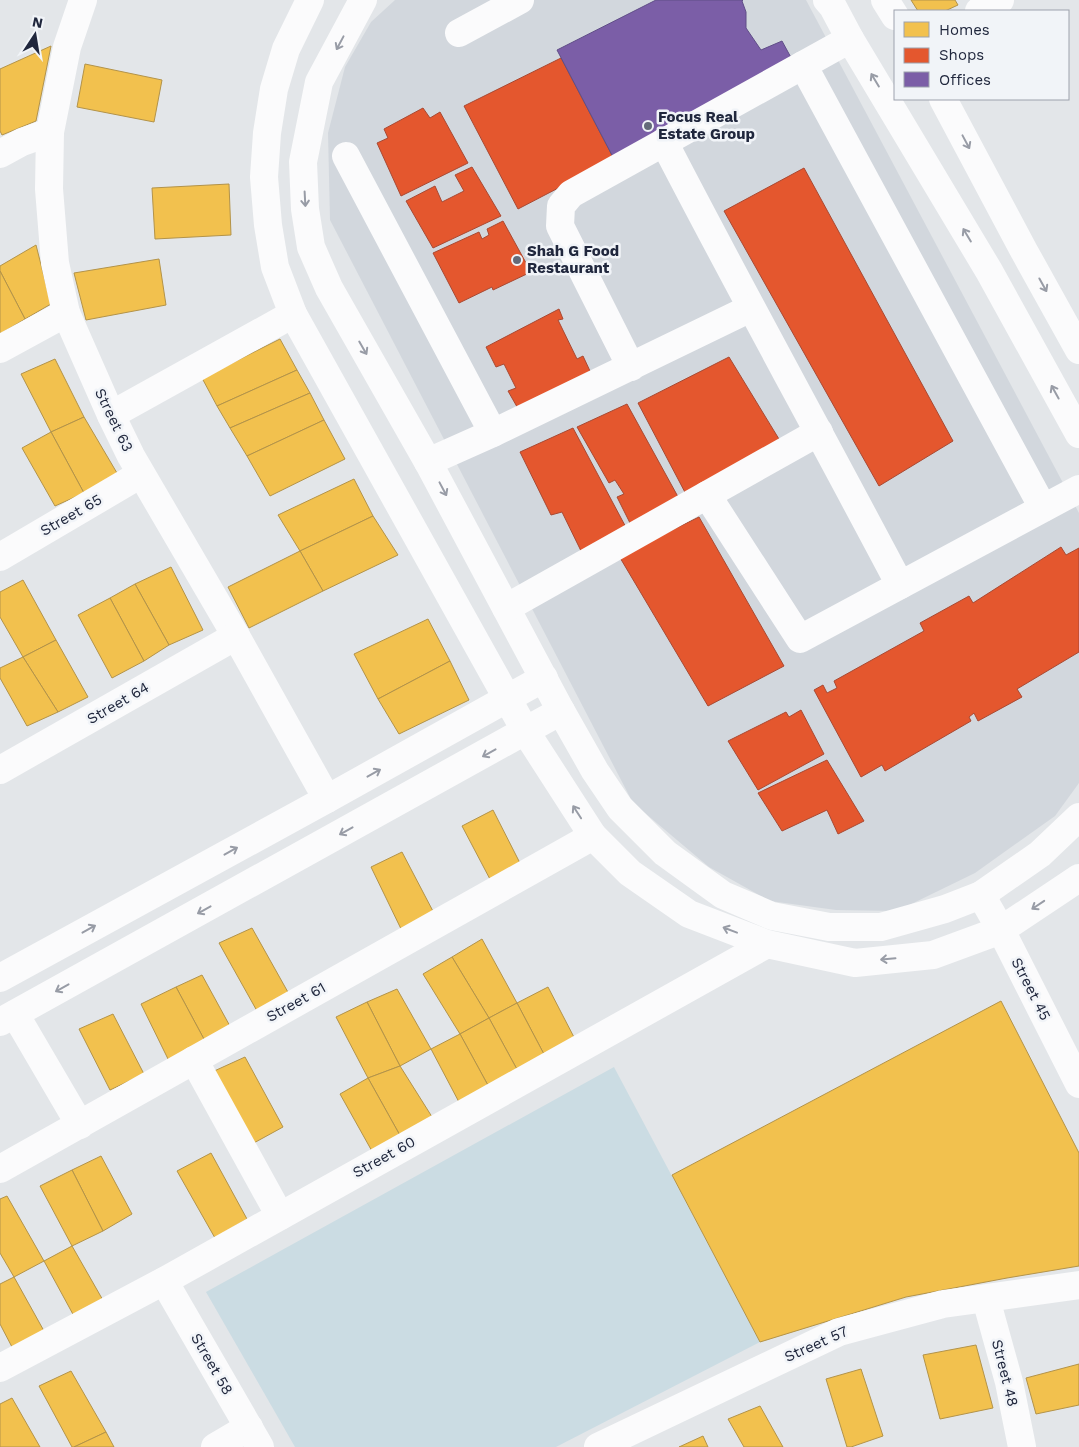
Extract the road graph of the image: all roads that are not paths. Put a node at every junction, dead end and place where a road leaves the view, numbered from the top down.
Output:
1 (83, 0) edge
2 (310, 0) edge
3 (363, 0) edge
4 (520, 0) edge
5 (827, 0) edge
6 (885, 0) edge
7 (1000, 0) edge
8 (981, 10) edge
9 (894, 14) edge
10 (459, 33) dead end
11 (850, 39) junction
12 (802, 65) junction
13 (944, 100) edge
14 (50, 132) junction
15 (664, 142) junction
16 (0, 154) edge
17 (346, 156) dead end
18 (1024, 251) junction
19 (989, 271) junction
20 (750, 308) junction
21 (66, 313) junction
22 (293, 314) junction
23 (0, 349) edge
24 (1079, 350) edge
25 (630, 367) junction
26 (110, 416) junction
27 (819, 432) junction
28 (493, 433) junction
29 (1079, 434) edge
30 (428, 462) junction
31 (141, 474) junction
32 (1079, 489) edge
33 (707, 496) junction
34 (1043, 508) junction
35 (0, 557) edge
36 (900, 585) junction
37 (506, 608) junction
38 (236, 636) junction
39 (544, 678) junction
40 (508, 698) junction
41 (562, 711) junction
42 (526, 732) junction
43 (0, 770) edge
44 (328, 799) junction
45 (1079, 817) edge
46 (593, 836) junction
47 (1079, 878) edge
48 (981, 895) junction
49 (1001, 930) junction
50 (768, 944) junction
51 (0, 978) edge
52 (8, 1018) edge
53 (194, 1060) junction
54 (1079, 1084) edge
55 (80, 1125) junction
56 (0, 1169) edge
57 (280, 1216) junction
58 (164, 1281) junction
59 (1079, 1285) edge
60 (986, 1299) junction
61 (0, 1368) edge
62 (255, 1437) edge
63 (215, 1447) edge
64 (598, 1447) edge
65 (1022, 1447) edge

1 - 14 street, Street 63
2 - 22 street
3 -> 30 street
4 - 10 street
5 - 11 street
6 - 9 street
7 - 8 street
11 - 12 street
19 -> 11 street
12 - 15 street
12 - 34 street
13 -> 18 street
14 - 16 street
14 - 21 street, Street 63
15 - 20 street
15 - 25 street
17 - 28 street
18 - 19 street
18 -> 24 street
29 -> 19 street
20 - 25 street
20 - 27 street
21 - 23 street
21 - 26 street, Street 63
22 - 26 street
22 - 40 street
25 - 28 street
26 - 31 street, Street 63
27 - 33 street
27 - 36 street
28 - 30 street
30 -> 37 street
31 - 35 street, Street 65
31 - 38 street, Street 63
32 - 34 street
33 - 36 street
33 - 37 street
34 - 36 street
37 - 39 street
38 - 43 street, Street 64
38 - 44 street, Street 63
39 - 40 street
39 - 41 street
40 - 42 street
44 -> 40 street
41 - 42 street
41 - 48 street
46 -> 42 street
42 -> 52 street
51 -> 44 street
45 - 48 street
50 -> 46 street
46 - 53 street, Street 61
47 -> 49 street
48 - 49 street, Street 45
49 -> 50 street
49 - 54 street, Street 45
50 - 57 street, Street 60
52 - 55 street
53 - 55 street, Street 61
53 - 57 street
55 - 56 street, Street 61
57 - 58 street, Street 60
58 - 61 street, Street 60
58 - 62 street, Street 58
59 - 60 street, Street 57
60 - 64 street, Street 57
60 - 65 street, Street 48
62 - 63 street

